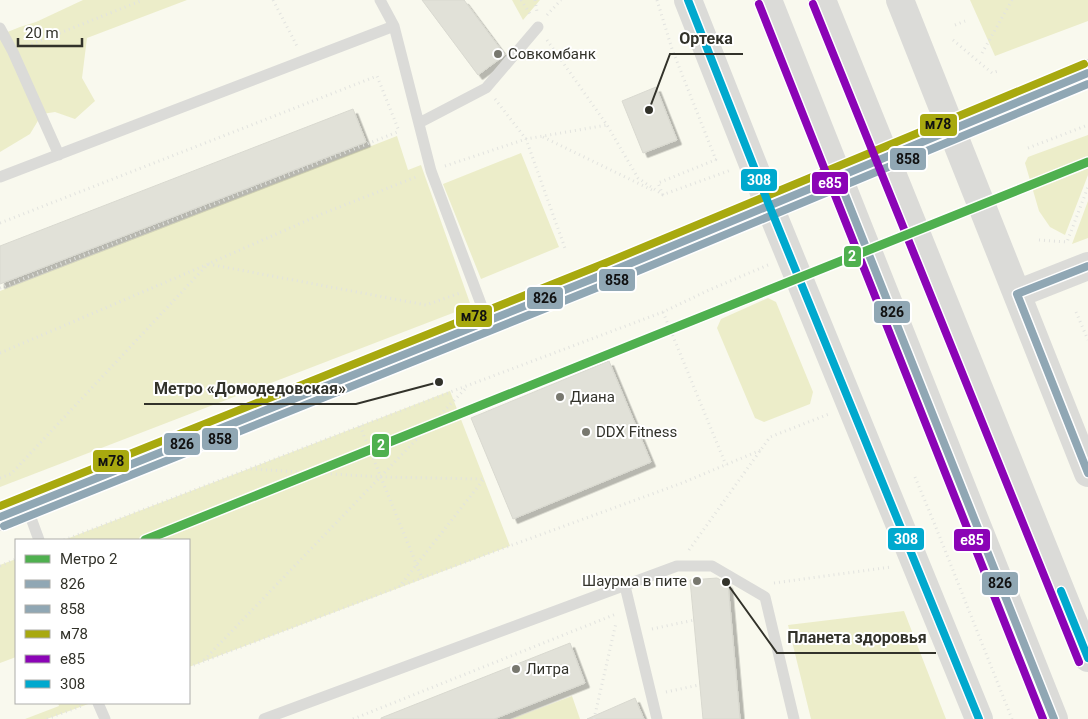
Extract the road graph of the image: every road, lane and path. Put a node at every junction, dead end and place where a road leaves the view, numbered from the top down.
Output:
1 (143, 0) edge
2 (273, 0) edge
3 (380, 0) edge
4 (657, 0) edge
5 (688, 0) edge
6 (768, 0) edge
7 (822, 0) edge
8 (900, 0) edge
9 (1012, 0) edge
10 (965, 21) dead end
11 (954, 25) dead end
12 (394, 26) junction
13 (538, 27) joint
14 (0, 28) edge
15 (953, 40) dead end
16 (13, 52) junction
17 (982, 53) dead end
18 (304, 61) junction
19 (998, 71) dead end
20 (1088, 73) edge
21 (486, 88) junction
22 (419, 123) junction
23 (607, 125) junction
24 (1088, 125) edge
25 (951, 130) junction
26 (399, 131) junction
27 (541, 136) junction
28 (526, 139) junction
29 (1028, 148) dead end
30 (59, 155) junction
31 (886, 156) junction
32 (720, 158) dead end
33 (716, 160) junction
34 (431, 170) junction
35 (732, 170) dead end
36 (838, 177) junction
37 (0, 178) edge
38 (1088, 187) edge
39 (663, 195) junction
40 (769, 205) junction
41 (0, 223) edge
42 (1039, 240) dead end
43 (566, 251) dead end
44 (208, 264) junction
45 (771, 264) dead end
46 (1088, 266) edge
47 (0, 288) edge
48 (475, 288) junction
49 (1017, 294) junction
50 (664, 312) junction
51 (1076, 312) dead end
52 (487, 320) junction
53 (1088, 340) edge
54 (0, 353) edge
55 (469, 386) junction
56 (829, 414) dead end
57 (360, 426) junction
58 (760, 450) junction
59 (726, 465) junction
60 (248, 469) junction
61 (1088, 474) edge
62 (381, 477) junction
63 (915, 477) dead end
64 (0, 478) edge
65 (27, 506) junction
66 (0, 516) edge
67 (39, 539) edge
68 (67, 539) edge
69 (15, 559) edge
70 (416, 564) junction
71 (0, 566) edge
72 (678, 566) junction
73 (894, 566) dead end
74 (422, 578) junction
75 (625, 586) junction
76 (398, 588) junction
77 (765, 597) junction
78 (694, 620) dead end
79 (636, 633) junction
80 (1088, 658) edge
81 (202, 662) junction
82 (190, 667) edge
83 (700, 686) dead end
84 (651, 695) junction
85 (88, 704) edge
86 (98, 704) edge
87 (47, 719) edge
88 (105, 719) edge
89 (264, 719) edge
90 (354, 719) edge
91 (594, 719) edge
92 (658, 719) edge
93 (794, 719) edge
94 (979, 719) edge
95 (1012, 719) edge
96 (1054, 719) edge

1 - 16 path
2 - 18 path
3 - 12 lane
4 - 33 path
5 - 40 main road
6 - 36 main road
7 - 31 main road
8 - 25 main road
9 - 17 path
10 - 11 path
12 - 18 lane
12 - 22 lane
13 - 21 lane
13 - 23 path
14 - 16 lane
15 - 19 path
16 - 30 lane
18 - 30 lane
20 - 25 main road
21 - 22 lane
21 - 28 path
22 - 26 path
22 - 34 lane
23 - 27 path
23 - 39 path
24 - 29 path
25 - 31 main road
25 - 49 main road
26 - 41 path
26 - 47 path
27 - 28 path
27 - 39 path
28 - 34 path
28 - 43 path
30 - 37 lane
31 - 36 main road
31 - 80 main road
32 - 33 path
33 - 39 path
34 - 44 path
34 - 48 lane
35 - 39 path
36 - 40 main road
36 - 96 main road
38 - 42 path
40 - 52 main road
40 - 94 main road
44 - 48 path
44 - 54 path
44 - 64 path
45 - 50 path
46 - 49 main road
48 - 52 lane
49 - 61 main road
50 - 55 path
50 - 59 path
51 - 53 path
52 - 65 main road
55 - 57 path
55 - 62 path
56 - 58 path
57 - 60 path
57 - 62 path
58 - 59 path
58 - 72 path
59 - 74 path
60 - 62 path
60 - 68 path
62 - 70 path
62 - 70 path
62 - 81 path
63 - 95 path
65 - 66 main road
65 - 67 lane
69 - 71 path
70 - 74 path
70 - 76 path
72 - 75 lane
72 - 77 lane
73 - 77 path
74 - 76 path
75 - 79 lane
75 - 89 lane
76 - 81 path
77 - 93 lane
78 - 79 path
79 - 84 lane
81 - 82 path
83 - 84 path
84 - 92 lane
85 - 87 path
86 - 88 lane
90 - 91 path

